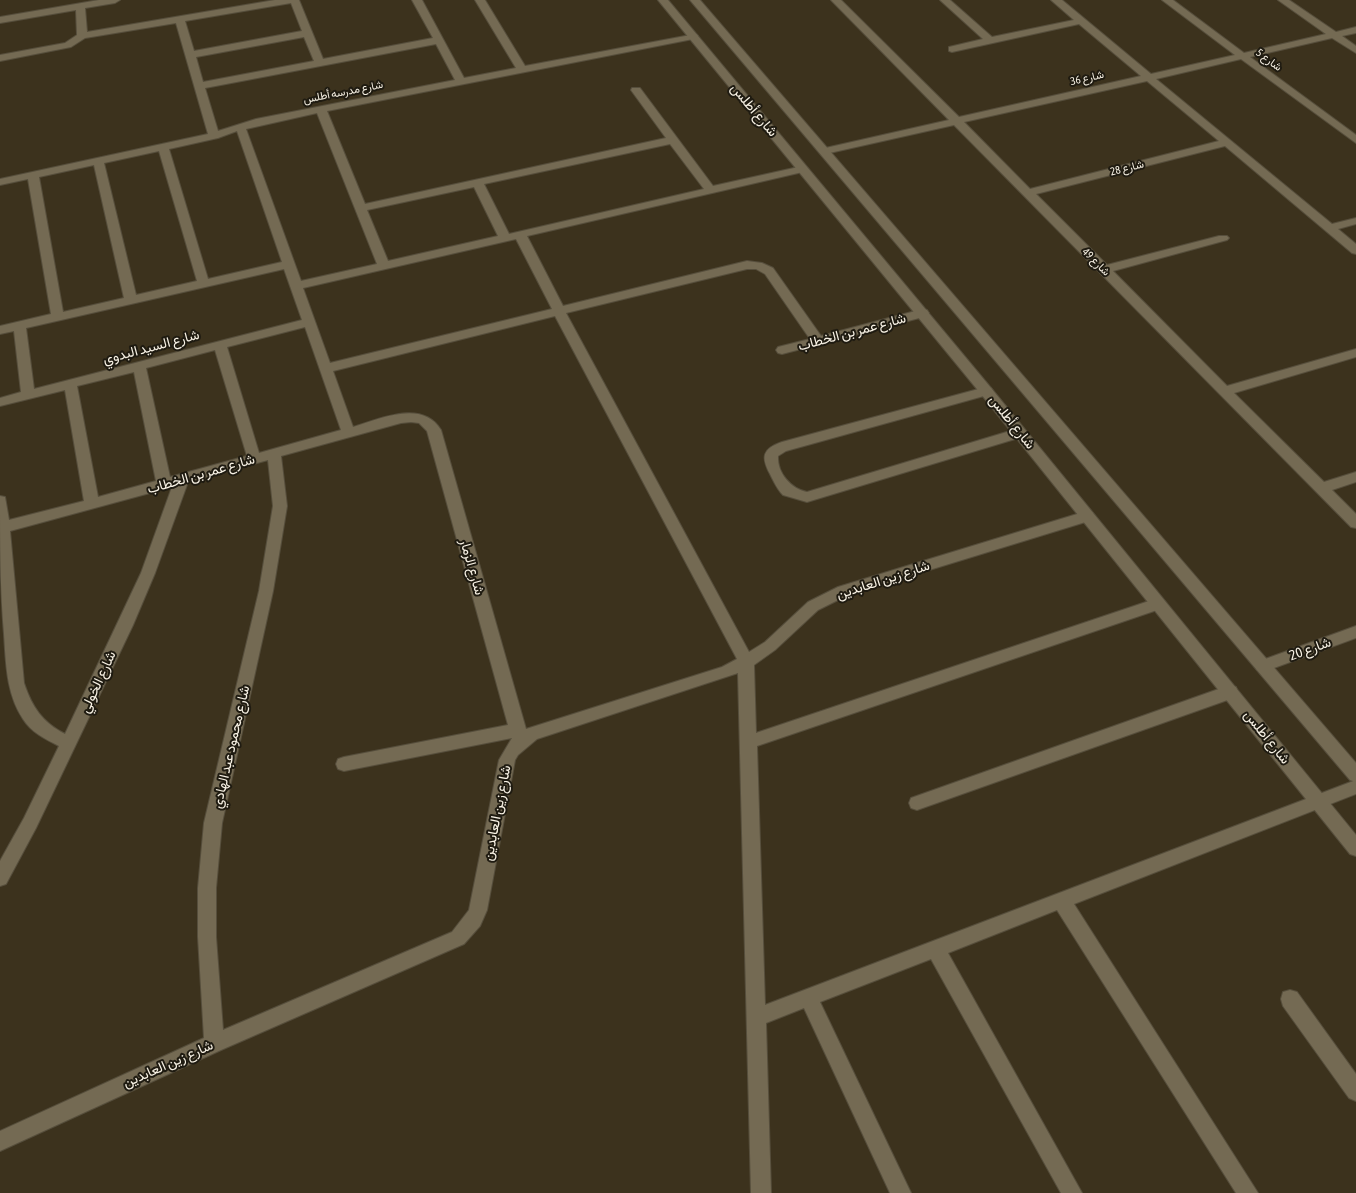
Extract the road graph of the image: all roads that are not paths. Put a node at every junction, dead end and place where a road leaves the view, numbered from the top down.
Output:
1 (49, 0) edge
2 (115, 0) edge
3 (292, 0) edge
4 (417, 0) edge
5 (480, 0) edge
6 (663, 0) edge
7 (695, 0) edge
8 (836, 0) edge
9 (945, 0) edge
10 (1056, 0) edge
11 (1167, 0) edge
12 (1283, 0) edge
13 (80, 6) junction
14 (51, 11) junction
15 (180, 19) junction
16 (0, 20) edge
17 (1081, 21) junction
18 (1356, 30) edge
19 (308, 33) junction
20 (1334, 35) junction
21 (82, 36) junction
22 (693, 36) junction
23 (439, 40) junction
24 (990, 41) junction
25 (952, 49) dead end
26 (1356, 50) edge
27 (190, 55) junction
28 (1242, 56) junction
29 (0, 58) edge
30 (320, 63) junction
31 (522, 69) junction
32 (1148, 77) junction
33 (461, 81) junction
34 (200, 86) junction
35 (636, 90) dead end
36 (321, 109) junction
37 (956, 121) junction
38 (240, 126) junction
39 (214, 136) junction
40 (673, 140) junction
41 (1356, 140) edge
42 (1227, 142) junction
43 (163, 148) junction
44 (825, 151) junction
45 (98, 162) junction
46 (803, 170) junction
47 (33, 175) junction
48 (0, 182) edge
49 (477, 182) junction
50 (711, 191) junction
51 (1027, 193) junction
52 (360, 208) junction
53 (1356, 220) edge
54 (1330, 228) junction
55 (520, 235) junction
56 (505, 238) junction
57 (1223, 238) dead end
58 (1356, 250) edge
59 (289, 264) junction
60 (384, 266) junction
61 (1104, 270) junction
62 (204, 284) junction
63 (297, 286) junction
64 (131, 300) junction
65 (559, 311) junction
66 (922, 313) junction
67 (58, 316) junction
68 (309, 322) junction
69 (20, 325) junction
70 (0, 330) edge
71 (818, 341) junction
72 (220, 345) junction
73 (782, 350) dead end
74 (1356, 353) edge
75 (139, 366) junction
76 (326, 368) junction
77 (70, 384) junction
78 (986, 391) junction
79 (1224, 391) junction
80 (28, 395) junction
81 (0, 402) edge
82 (401, 418) joint
83 (348, 432) junction
84 (1020, 432) junction
85 (274, 453) junction
86 (254, 458) junction
87 (1356, 478) edge
88 (182, 479) junction
89 (164, 484) junction
90 (1322, 488) junction
91 (0, 501) edge
92 (92, 504) junction
93 (1087, 516) junction
94 (1356, 523) edge
95 (2, 527) edge
96 (1158, 604) junction
97 (1356, 632) edge
98 (746, 662) junction
99 (1264, 666) junction
100 (1230, 692) junction
101 (520, 736) junction
102 (748, 742) junction
103 (68, 743) junction
104 (344, 764) dead end
105 (1356, 775) edge
106 (1356, 787) edge
107 (1318, 801) junction
108 (917, 803) dead end
109 (1356, 848) edge
110 (0, 878) edge
111 (1061, 900) junction
112 (935, 948) junction
113 (808, 998) junction
114 (1290, 999) dead end
115 (757, 1017) junction
116 (214, 1043) junction
117 (1356, 1090) edge
118 (0, 1141) edge
119 (761, 1193) edge
120 (902, 1193) edge
121 (1072, 1193) edge
122 (1248, 1193) edge

1 - 14 street
2 - 13 street
3 - 15 street
3 - 19 street
4 - 23 street
5 - 31 street
6 - 22 street, شارع أطلس
7 - 44 street, شارع أطلس
8 - 37 street, شارع 49
9 - 24 street
10 - 17 street
11 - 28 street, شارع 5
12 - 20 street
13 - 14 street
13 - 21 street
14 - 16 street
15 - 21 street
15 - 27 street
17 - 24 street
17 - 32 street
18 - 20 street, شارع 36
19 - 27 street
19 - 30 street
20 - 26 street
20 - 28 street, شارع 36
21 - 29 street
22 - 31 street, شارع مدرسه أطلس
22 - 46 street, شارع أطلس
23 - 30 street
23 - 33 street
24 - 25 street
27 - 34 street
28 - 32 street, شارع 36
28 - 41 street, شارع 5
30 - 34 street
31 - 33 street, شارع مدرسه أطلس
32 - 37 street, شارع 36
32 - 42 street
33 - 36 street, شارع مدرسه أطلس
34 - 39 street
35 - 40 street
36 - 38 street, شارع مدرسه أطلس
36 - 52 street
37 - 44 street, شارع 36
37 - 51 street, شارع 49
38 - 39 street, شارع مدرسه أطلس
38 - 59 street
39 - 43 street, شارع مدرسه أطلس
40 - 49 street
40 - 50 street
42 - 51 street, شارع 28
42 - 54 street
43 - 45 street, شارع مدرسه أطلس
43 - 62 street
44 - 99 street, شارع أطلس
45 - 47 street, شارع مدرسه أطلس
45 - 64 street
46 - 50 street
46 - 66 street, شارع أطلس
47 - 48 street, شارع مدرسه أطلس
47 - 67 street
49 - 52 street
49 - 56 street
50 - 55 street
51 - 61 street, شارع 49
52 - 60 street
53 - 54 street
54 - 58 street
55 - 56 street
55 - 65 street
56 - 60 street
57 - 61 street
59 - 62 street
59 - 63 street
60 - 63 street
61 - 79 street, شارع 49
62 - 64 street
63 - 68 street
64 - 67 street
65 - 71 street
65 - 76 street
65 - 98 street
66 - 71 street, شارع عمر بن الخطاب
66 - 78 street, شارع أطلس
67 - 69 street
68 - 72 street, شارع السيد البدوي
68 - 76 street
69 - 70 street
69 - 80 street
71 - 73 street, شارع عمر بن الخطاب
72 - 75 street, شارع السيد البدوي
72 - 86 street
74 - 79 street
75 - 77 street, شارع السيد البدوي
75 - 89 street
76 - 83 street
77 - 80 street, شارع السيد البدوي
77 - 92 street
78 - 84 street, شارع أطلس
78 - 84 street
79 - 90 street, شارع 49
80 - 81 street, شارع السيد البدوي
82 - 83 street, شارع عمر بن الخطاب
82 - 101 street, شارع الزمار
83 - 85 street, شارع عمر بن الخطاب
84 - 93 street, شارع أطلس
85 - 86 street, شارع عمر بن الخطاب
85 - 116 street, شارع محمود عبد الهادي
86 - 88 street, شارع عمر بن الخطاب
87 - 90 street
88 - 89 street, شارع عمر بن الخطاب
88 - 103 street, شارع الخولي
89 - 92 street, شارع عمر بن الخطاب
90 - 94 street, شارع 49
91 - 95 street
92 - 95 street, شارع عمر بن الخطاب
93 - 96 street, شارع أطلس
93 - 98 street, شارع زين العابدين
95 - 103 street
96 - 100 street, شارع أطلس
96 - 102 street
97 - 99 street, شارع 20
98 - 101 street, شارع زين العابدين
98 - 102 street
99 - 105 street, شارع أطلس
100 - 107 street, شارع أطلس
100 - 108 street
101 - 104 street
101 - 116 street, شارع زين العابدين
102 - 115 street
103 - 110 street, شارع الخولي
106 - 107 street
107 - 109 street, شارع أطلس
107 - 111 street
111 - 112 street
111 - 122 street
112 - 113 street
112 - 121 street
113 - 115 street
113 - 120 street
114 - 117 street
115 - 119 street
116 - 118 street, شارع زين العابدين

